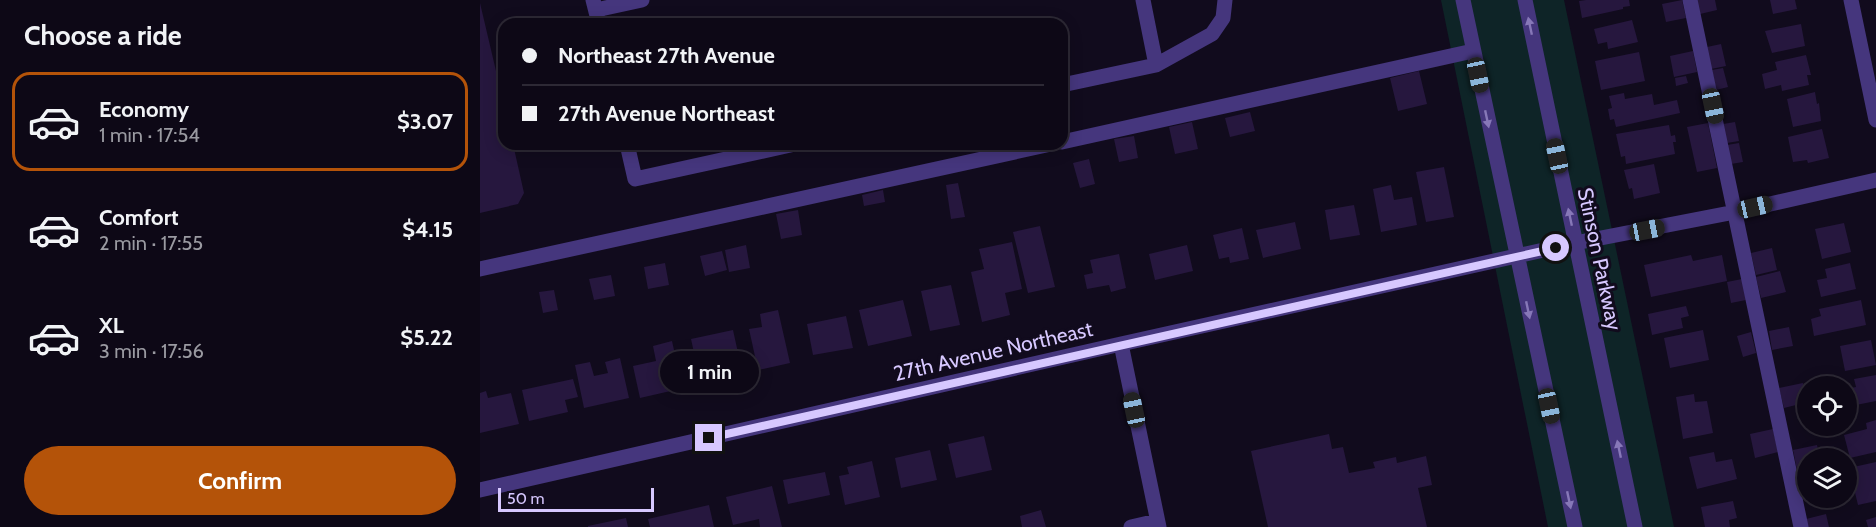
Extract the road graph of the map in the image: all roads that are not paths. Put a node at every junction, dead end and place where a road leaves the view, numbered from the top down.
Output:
1 (642, 0) edge
2 (1143, 0) edge
3 (1225, 0) edge
4 (1463, 0) edge
5 (1525, 0) edge
6 (1690, 0) edge
7 (1851, 0) edge
8 (596, 11) edge
9 (1473, 51) junction
10 (1156, 65) junction
11 (1068, 84) edge
12 (1876, 120) edge
13 (1068, 141) edge
14 (628, 150) edge
15 (768, 150) edge
16 (1024, 150) edge
17 (1876, 180) edge
18 (1735, 212) junction
19 (1575, 243) junction
20 (1517, 256) junction
21 (480, 269) edge
22 (1121, 344) junction
23 (480, 490) edge
24 (1158, 524) edge
25 (1131, 527) edge
26 (1575, 527) edge
27 (1635, 527) edge
28 (1801, 527) edge

1 - 8 street
2 - 10 street
3 - 10 street
4 - 9 street
19 -> 5 street, Stinson Parkway
6 - 18 street
7 - 12 street
9 - 13 street
9 -> 20 street
10 - 11 street
14 - 15 street
16 - 21 street
17 - 18 street, 27th Avenue Northeast
18 - 19 street, 27th Avenue Northeast
18 - 28 street
19 - 20 street, 27th Avenue Northeast
27 -> 19 street, Stinson Parkway
20 - 22 street, 27th Avenue Northeast
20 -> 26 street
22 - 23 street, 27th Avenue Northeast
22 - 24 street
24 - 25 street

